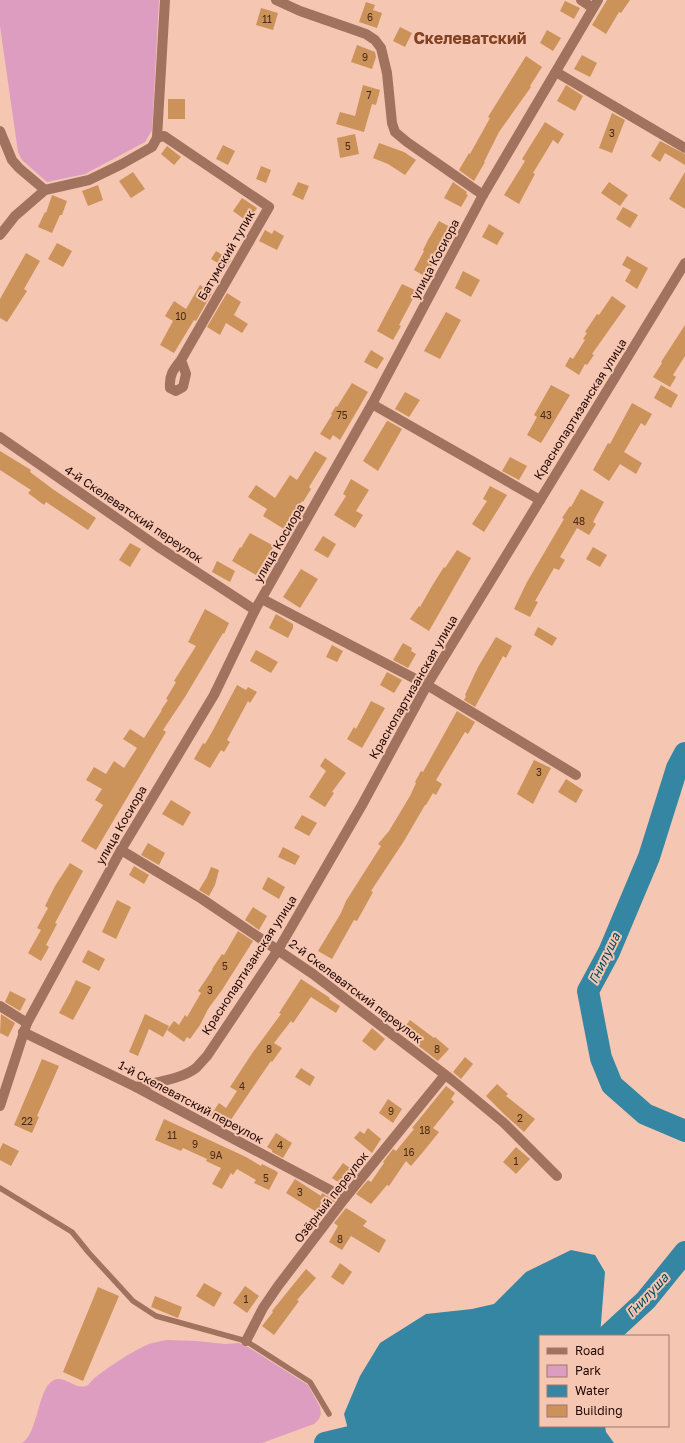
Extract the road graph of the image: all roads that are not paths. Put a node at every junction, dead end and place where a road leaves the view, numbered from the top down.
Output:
1 (165, 0) edge
2 (276, 0) edge
3 (581, 0) edge
4 (596, 4) edge
5 (556, 72) junction
6 (0, 131) edge
7 (157, 138) junction
8 (685, 148) edge
9 (45, 190) junction
10 (484, 195) junction
11 (0, 235) edge
12 (685, 263) edge
13 (181, 360) junction
14 (372, 404) junction
15 (0, 437) edge
16 (540, 500) junction
17 (262, 599) junction
18 (255, 610) junction
19 (427, 685) junction
20 (576, 775) dead end
21 (121, 850) junction
22 (278, 950) junction
23 (0, 1006) edge
24 (25, 1028) junction
25 (445, 1075) junction
26 (136, 1087) junction
27 (0, 1106) edge
28 (558, 1176) dead end
29 (0, 1188) edge
30 (345, 1198) junction
31 (246, 1341) junction
32 (329, 1414) dead end

1 - 7 street
2 - 10 street
3 - 4 street
4 - 5 street, улица Косиора
5 - 8 street
5 - 10 street, улица Косиора
6 - 9 street
7 - 9 street
7 - 13 street, Батумский тупик
9 - 11 street
10 - 14 street, улица Косиора
12 - 16 street, Краснопартизанская улица
13 - 13 street, Батумский тупик
14 - 16 street
14 - 17 street, улица Косиора
15 - 18 street, 4-й Скелеватский переулок
16 - 19 street, Краснопартизанская улица
17 - 18 street, улица Косиора
17 - 19 street
18 - 21 street, улица Косиора
19 - 20 street
19 - 22 street, Краснопартизанская улица
21 - 22 street, 2-й Скелеватский переулок
21 - 24 street, улица Косиора
22 - 25 street, 2-й Скелеватский переулок
22 - 26 street, Краснопартизанская улица
23 - 24 street, 1-й Скелеватский переулок
24 - 26 street, 1-й Скелеватский переулок
24 - 27 street, улица Косиора
25 - 28 street, 2-й Скелеватский переулок
25 - 30 street, Озёрный переулок
26 - 30 street, 1-й Скелеватский переулок
29 - 31 lane
30 - 31 street, Озёрный переулок
31 - 32 lane

